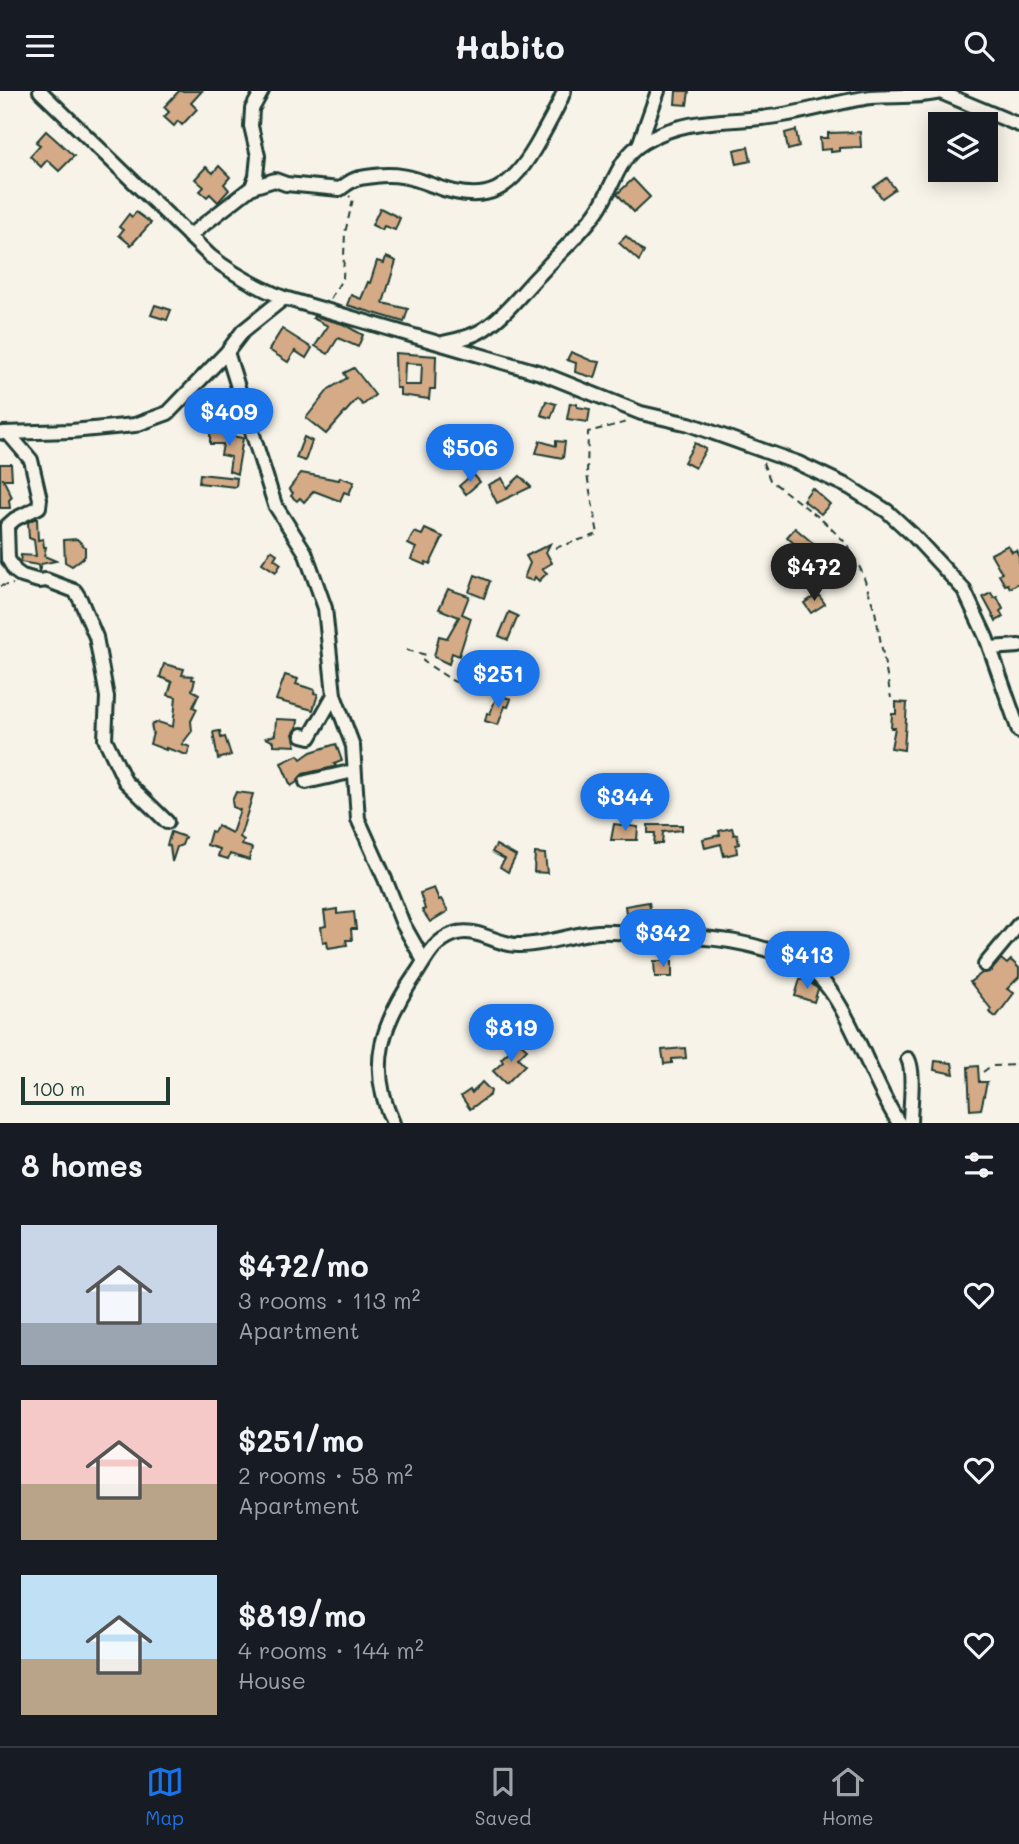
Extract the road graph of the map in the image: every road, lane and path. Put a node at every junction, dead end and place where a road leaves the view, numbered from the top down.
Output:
1 (40, 91) edge
2 (262, 91) edge
3 (564, 91) edge
4 (658, 91) edge
5 (942, 91) edge
6 (1019, 125) edge
7 (639, 145) junction
8 (252, 187) junction
9 (340, 189) junction
10 (189, 236) junction
11 (285, 298) junction
12 (324, 309) junction
13 (443, 343) junction
14 (227, 352) junction
15 (631, 408) junction
16 (4, 433) edge
17 (758, 449) junction
18 (555, 548) dead end
19 (1019, 646) edge
20 (990, 648) junction
21 (407, 650) dead end
22 (488, 694) dead end
23 (334, 695) junction
24 (891, 698) dead end
25 (1019, 730) edge
26 (302, 735) dead end
27 (354, 771) junction
28 (306, 782) dead end
29 (167, 822) dead end
30 (1019, 924) edge
31 (413, 944) junction
32 (435, 945) junction
33 (424, 961) junction
34 (985, 965) dead end
35 (908, 1059) dead end
36 (1019, 1065) edge
37 (984, 1072) dead end
38 (393, 1123) edge
39 (899, 1123) edge
40 (910, 1123) edge

1 - 10 street
2 - 8 street
3 - 9 street
4 - 7 street
5 - 6 street
5 - 7 street
7 - 13 street
8 - 9 street
8 - 10 street
9 - 12 path
10 - 11 street
11 - 12 street
11 - 14 street
12 - 13 street
13 - 15 street
14 - 16 street
14 - 23 street
15 - 17 street
15 - 18 path
16 - 29 street
17 - 20 street
17 - 24 path
19 - 20 street
20 - 25 street
21 - 22 path
23 - 26 street
23 - 27 street
27 - 28 street
27 - 31 street
30 - 34 street
31 - 32 street
31 - 33 street
32 - 33 street
32 - 39 street
33 - 38 street
35 - 40 street
36 - 37 path

